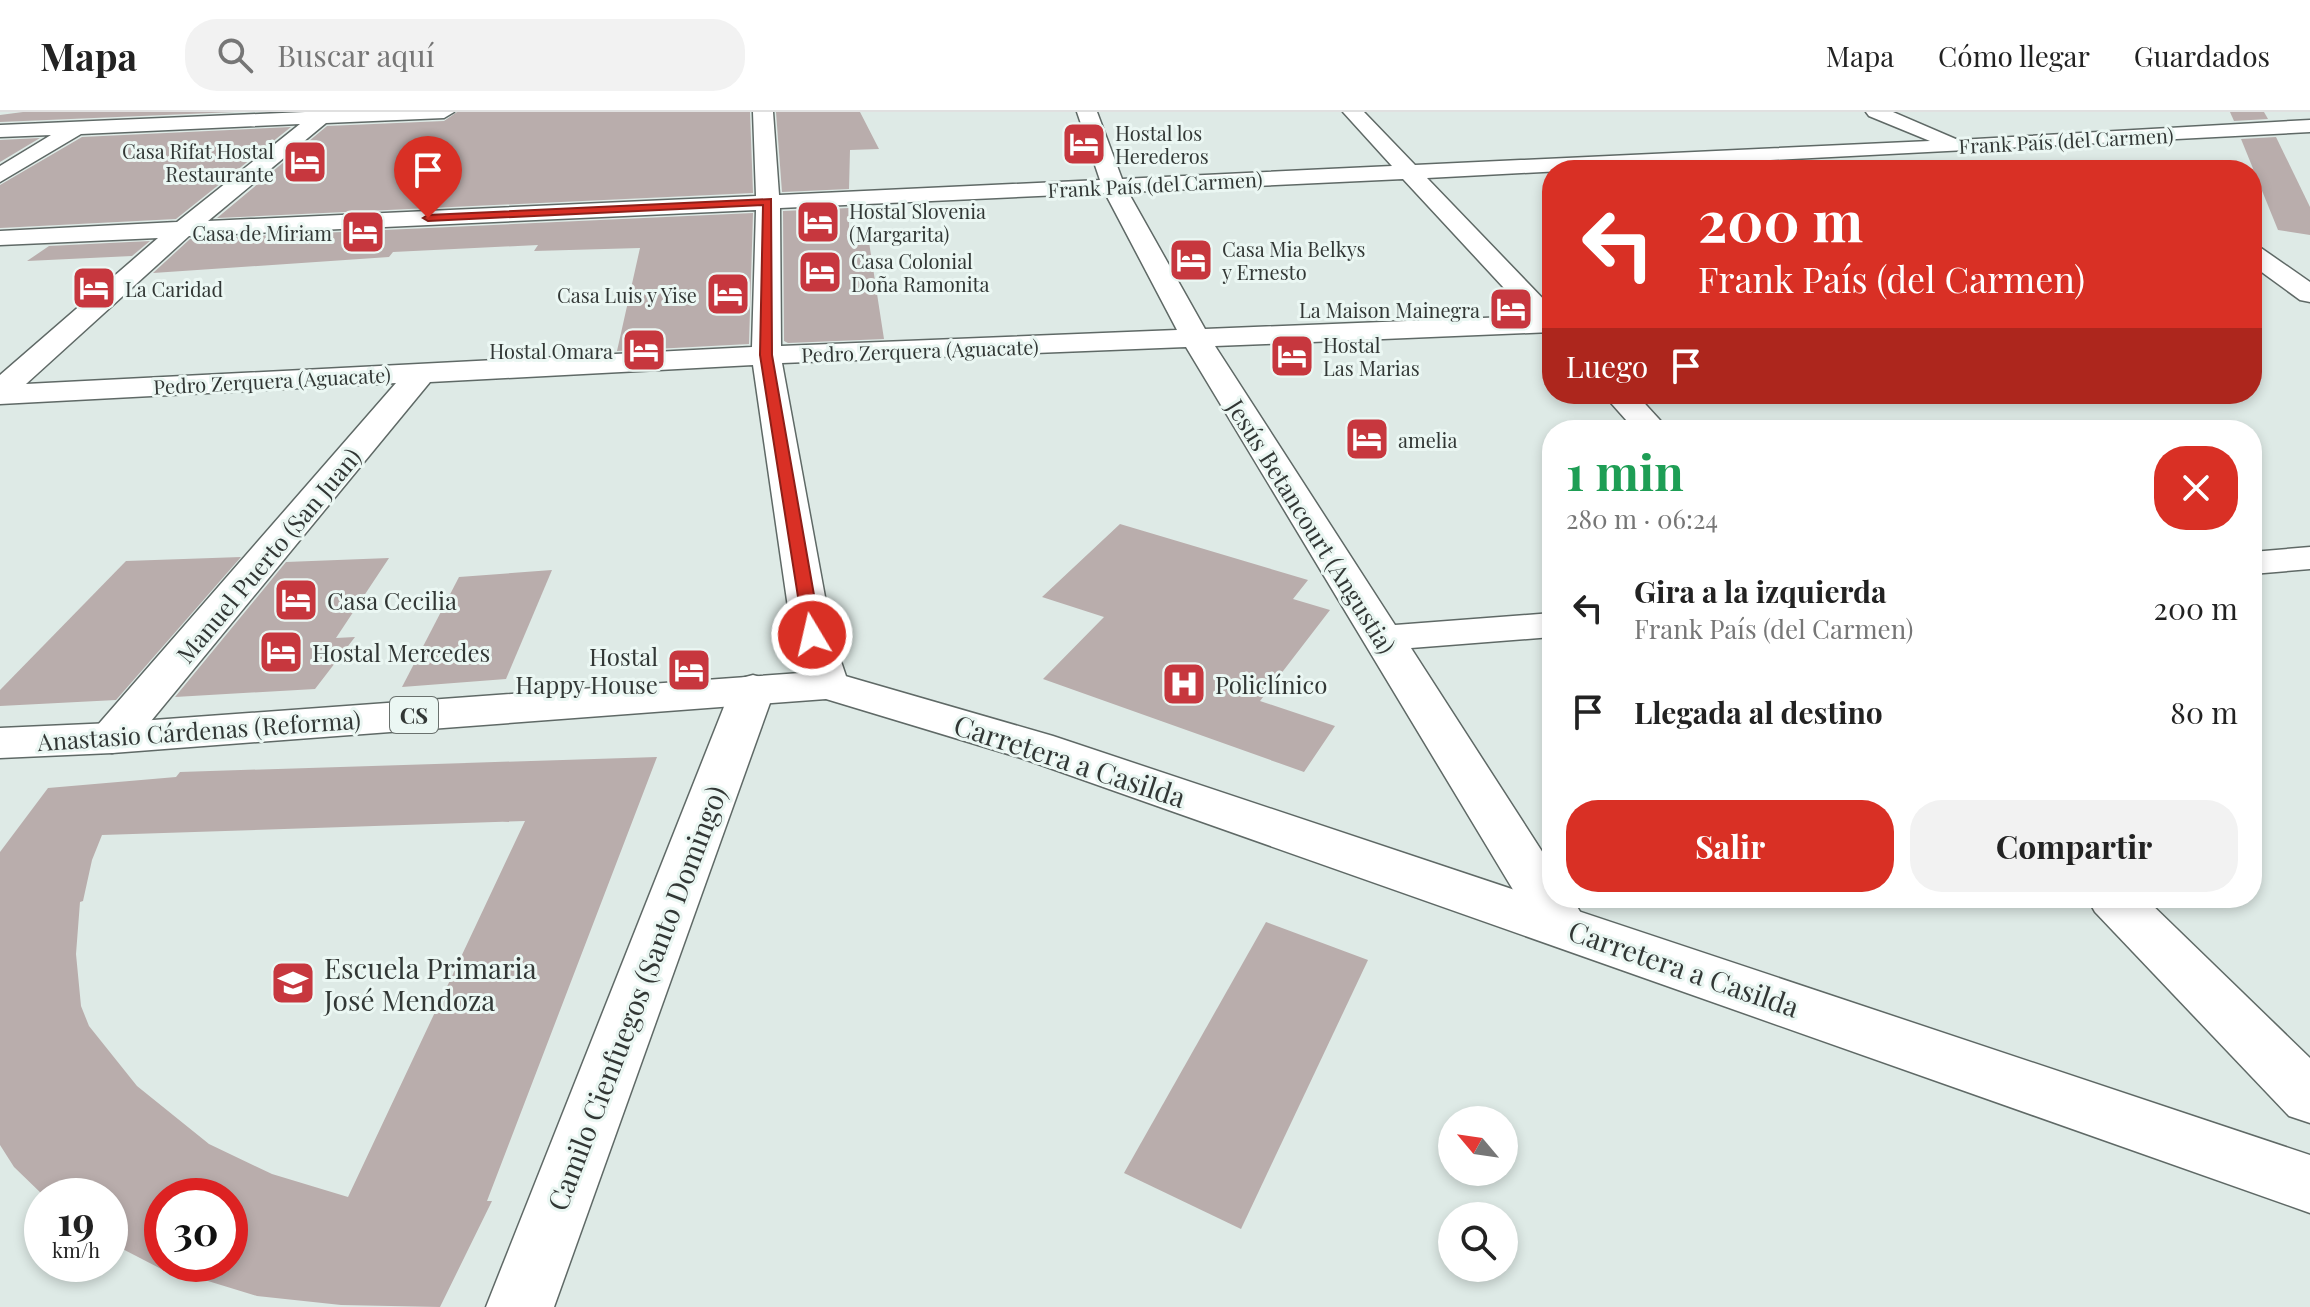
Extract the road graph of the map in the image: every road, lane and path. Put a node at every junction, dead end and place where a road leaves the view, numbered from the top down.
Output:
1 (101, 112) edge
2 (444, 112) edge
3 (763, 112) edge
4 (1087, 112) edge
5 (1353, 112) edge
6 (1876, 112) edge
7 (324, 115) edge
8 (2299, 122) edge
9 (75, 128) junction
10 (0, 131) edge
11 (2103, 139) junction
12 (1962, 146) junction
13 (2123, 154) dead end
14 (1664, 160) edge
15 (1542, 166) edge
16 (1409, 172) junction
17 (0, 175) edge
18 (1113, 186) junction
19 (768, 201) junction
20 (181, 231) junction
21 (0, 238) edge
22 (2262, 260) edge
23 (2262, 285) edge
24 (2300, 288) edge
25 (1542, 313) edge
26 (1542, 324) edge
27 (1196, 339) junction
28 (766, 355) junction
29 (423, 371) junction
30 (0, 393) edge
31 (1628, 404) edge
32 (1644, 420) edge
33 (2310, 558) edge
34 (2262, 562) edge
35 (1542, 626) edge
36 (1382, 638) junction
37 (828, 685) junction
38 (753, 689) junction
39 (112, 738) junction
40 (0, 743) edge
41 (1542, 893) edge
42 (1551, 908) edge
43 (2123, 908) edge
44 (1563, 927) junction
45 (2310, 1097) edge
46 (2310, 1184) edge
47 (520, 1307) edge

1 - 9 street
2 - 7 street
3 - 19 street
4 - 18 street, Jesús Betancourt (Angustia)
5 - 16 street
6 - 12 street
7 - 9 street
7 - 20 street
8 - 11 street, Frank País (del Carmen)
9 - 10 street
9 - 17 street
11 - 12 street, Frank País (del Carmen)
11 - 13 street
12 - 14 street, Frank País (del Carmen)
15 - 16 street, Frank País (del Carmen)
16 - 18 street, Frank País (del Carmen)
16 - 25 street
18 - 19 street, Frank País (del Carmen)
18 - 27 street, Jesús Betancourt (Angustia)
19 - 20 street, Frank País (del Carmen)
19 - 28 street
20 - 21 street, Frank País (del Carmen)
20 - 30 street
22 - 24 street
23 - 24 street
26 - 27 street, Pedro Zerquera (Aguacate)
27 - 28 street, Pedro Zerquera (Aguacate)
27 - 36 street, Jesús Betancourt (Angustia)
28 - 29 street, Pedro Zerquera (Aguacate)
28 - 37 street
29 - 30 street, Pedro Zerquera (Aguacate)
29 - 39 street, Manuel Puerto (San Juan)
31 - 32 street
33 - 34 street
35 - 36 street
36 - 41 street, Jesús Betancourt (Angustia)
37 - 38 street, Anastasio Cárdenas (Reforma) / CS
37 - 44 street, Carretera a Casilda / CS
38 - 39 street, Anastasio Cárdenas (Reforma) / CS
38 - 47 street, Camilo Cienfuegos (Santo Domingo)
39 - 40 street, Anastasio Cárdenas (Reforma) / CS
42 - 44 street, Jesús Betancourt (Angustia)
43 - 45 street
44 - 46 street, Carretera a Casilda / CS

